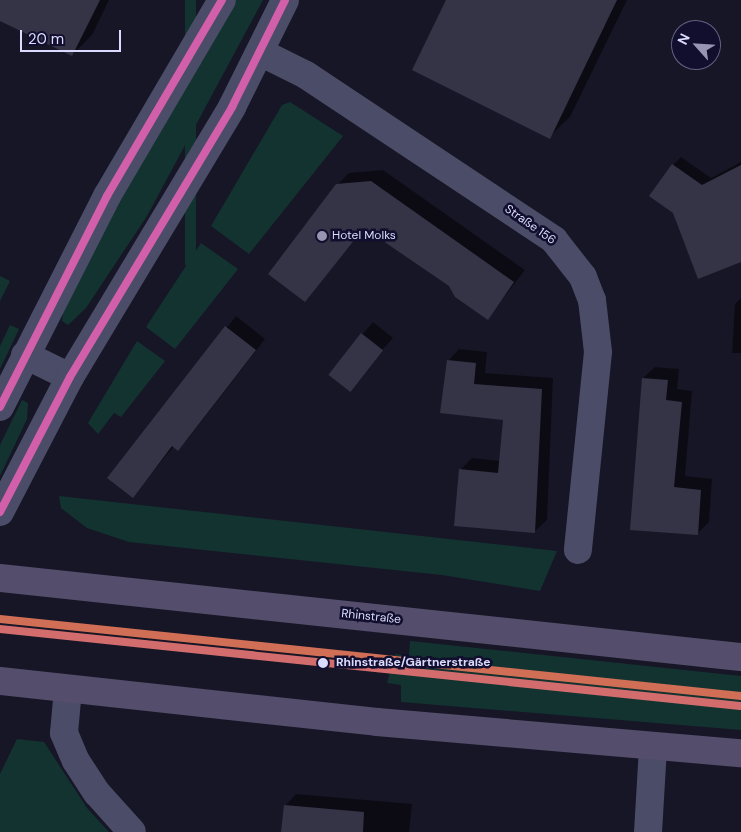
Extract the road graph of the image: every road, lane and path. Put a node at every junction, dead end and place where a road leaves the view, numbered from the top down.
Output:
1 (222, 0) edge
2 (285, 0) edge
3 (260, 52) junction
4 (25, 355) junction
5 (70, 377) junction
6 (0, 406) edge
7 (0, 512) edge
8 (578, 550) dead end
9 (0, 578) edge
10 (741, 657) edge
11 (0, 681) edge
12 (68, 689) junction
13 (653, 748) junction
14 (741, 753) edge
15 (132, 832) edge
16 (648, 832) edge

1 - 4 street
2 - 3 street
3 - 5 street
3 - 8 street, Straße 156
4 - 5 street
4 - 6 street
5 - 7 street
9 - 10 main road, Rhinstraße
11 - 12 main road
12 - 13 main road
12 - 15 street
13 - 14 main road
13 - 16 street

